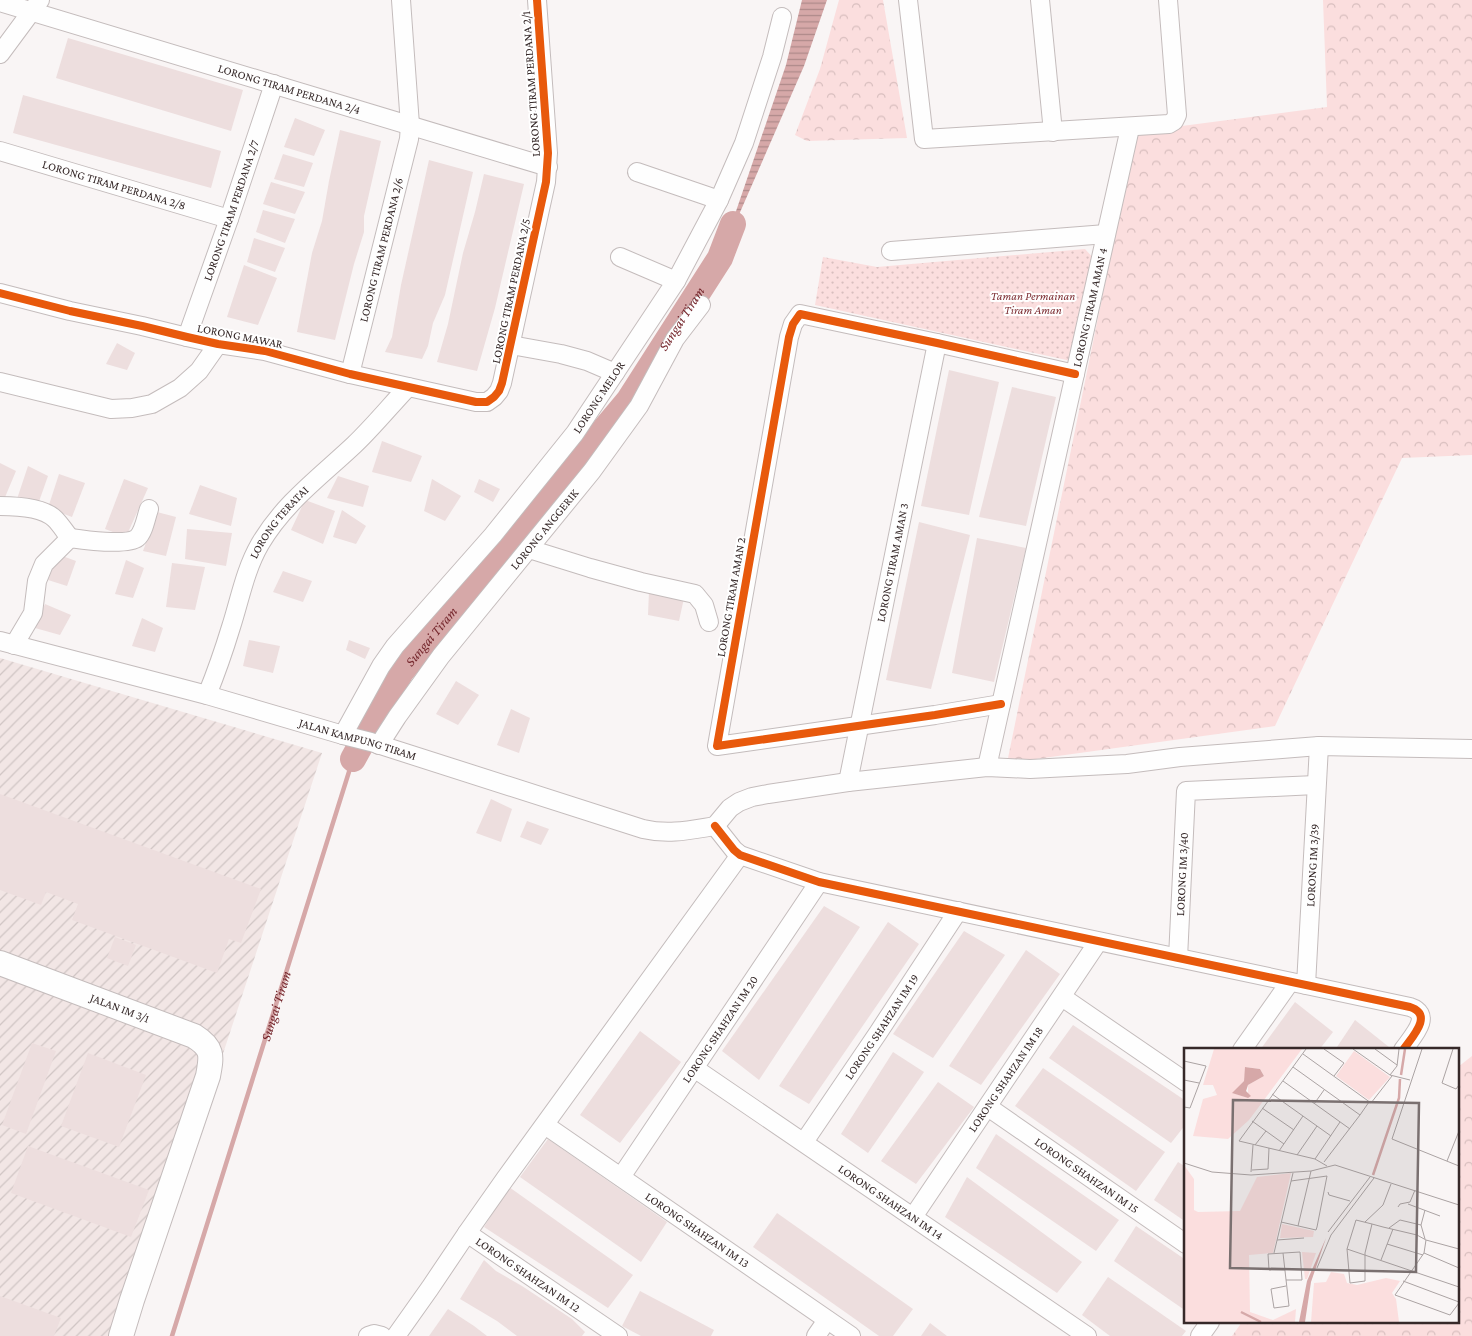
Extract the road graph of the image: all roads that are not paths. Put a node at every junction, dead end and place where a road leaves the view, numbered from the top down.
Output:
1 (401, 0) edge
2 (537, 0) edge
3 (908, 0) edge
4 (1040, 0) edge
5 (1168, 0) edge
6 (0, 2) edge
7 (36, 6) edge
8 (782, 17) dead end
9 (0, 54) edge
10 (274, 84) junction
11 (410, 125) junction
12 (1130, 128) junction
13 (1053, 132) junction
14 (0, 151) edge
15 (548, 167) junction
16 (637, 172) dead end
17 (719, 200) junction
18 (229, 219) junction
19 (1106, 234) junction
20 (891, 251) dead end
21 (620, 258) dead end
22 (676, 281) junction
23 (0, 293) edge
24 (701, 305) dead end
25 (187, 338) junction
26 (937, 343) junction
27 (218, 344) junction
28 (511, 345) junction
29 (615, 373) junction
30 (350, 374) junction
31 (1075, 374) junction
32 (0, 382) edge
33 (408, 386) junction
34 (476, 402) joint
35 (0, 506) edge
36 (149, 509) dead end
37 (70, 538) junction
38 (529, 549) junction
39 (709, 622) dead end
40 (7, 643) edge
41 (207, 695) junction
42 (1001, 704) junction
43 (858, 725) junction
44 (348, 737) junction
45 (375, 744) junction
46 (1319, 746) junction
47 (1472, 749) edge
48 (988, 767) junction
49 (848, 782) junction
50 (1316, 785) junction
51 (715, 826) junction
52 (740, 855) junction
53 (819, 882) junction
54 (958, 911) junction
55 (1098, 942) junction
56 (1178, 958) junction
57 (0, 963) edge
58 (1298, 983) junction
59 (1062, 998) junction
60 (1244, 1048) edge
61 (1405, 1048) edge
62 (694, 1068) junction
63 (1184, 1081) edge
64 (988, 1107) junction
65 (545, 1124) junction
66 (804, 1142) junction
67 (621, 1177) junction
68 (913, 1217) junction
69 (467, 1233) junction
70 (1184, 1243) edge
71 (827, 1320) junction
72 (1209, 1324) edge
73 (122, 1336) edge
74 (368, 1336) edge
75 (382, 1336) edge
76 (396, 1336) edge
77 (618, 1336) edge
78 (816, 1336) edge
79 (851, 1336) edge
80 (1087, 1336) edge
81 (1200, 1336) edge

1 - 11 street, LORONG TIRAM PERDANA 2/6
2 - 15 street, LORONG TIRAM PERDANA 2/1
3 - 13 street
4 - 13 street
5 - 12 street
6 - 7 street, LORONG TIRAM PERDANA 2/4
7 - 9 street
7 - 10 street, LORONG TIRAM PERDANA 2/4
8 - 17 street, LORONG MELOR
10 - 11 street, LORONG TIRAM PERDANA 2/4
10 - 18 street, LORONG TIRAM PERDANA 2/7
11 - 15 street, LORONG TIRAM PERDANA 2/4
11 - 30 street, LORONG TIRAM PERDANA 2/6
12 - 13 street
12 - 19 street, LORONG TIRAM AMAN 4
14 - 18 street, LORONG TIRAM PERDANA 2/8
15 - 28 street, LORONG TIRAM PERDANA 2/5
16 - 17 street
17 - 22 street, LORONG MELOR
18 - 25 street, LORONG TIRAM PERDANA 2/7
19 - 20 street
19 - 31 street, LORONG TIRAM AMAN 4
21 - 22 street
22 - 29 street, LORONG MELOR
23 - 25 street, LORONG MAWAR
24 - 38 street, LORONG ANGGERIK
25 - 27 street, LORONG MAWAR
26 - 31 street
26 - 43 street, LORONG TIRAM AMAN 3
26 - 43 street, LORONG TIRAM AMAN 2
27 - 30 street, LORONG MAWAR
27 - 32 street
28 - 29 street
28 - 34 street, LORONG TIRAM PERDANA 2/5
29 - 44 street, LORONG MELOR
30 - 33 street, LORONG MAWAR
31 - 42 street, LORONG TIRAM AMAN 4
33 - 34 street, LORONG MAWAR
33 - 41 street, LORONG TERATAI
35 - 37 street
36 - 37 street
37 - 40 street
38 - 39 street
38 - 45 street, LORONG ANGGERIK
40 - 41 street, JALAN KAMPUNG TIRAM
41 - 44 street, JALAN KAMPUNG TIRAM
42 - 43 street
42 - 48 street, LORONG TIRAM AMAN 4
43 - 49 street, LORONG TIRAM AMAN 3
44 - 45 street, JALAN KAMPUNG TIRAM
45 - 51 street, JALAN KAMPUNG TIRAM
46 - 47 street
46 - 48 street
46 - 50 street, LORONG IM 3/39
48 - 49 street
49 - 51 street
50 - 56 street, LORONG IM 3/40
50 - 58 street, LORONG IM 3/39
51 - 52 street
52 - 53 street
52 - 65 street
53 - 54 street
53 - 62 street, LORONG SHAHZAN IM 20
54 - 55 street
54 - 66 street, LORONG SHAHZAN IM 19
55 - 56 street
55 - 59 street, LORONG SHAHZAN IM 18
56 - 58 street
57 - 73 street, JALAN IM 3/1
58 - 60 street
58 - 61 street
59 - 63 street
59 - 64 street, LORONG SHAHZAN IM 18
62 - 66 street, LORONG SHAHZAN IM 14
62 - 67 street, LORONG SHAHZAN IM 20
64 - 68 street, LORONG SHAHZAN IM 18
64 - 70 street, LORONG SHAHZAN IM 15
65 - 67 street, LORONG SHAHZAN IM 13
65 - 69 street
66 - 68 street, LORONG SHAHZAN IM 14
67 - 71 street, LORONG SHAHZAN IM 13
68 - 80 street, LORONG SHAHZAN IM 14
69 - 76 street, LORONG SHAHZAN IM 12
69 - 77 street, LORONG SHAHZAN IM 12
71 - 78 street
71 - 79 street, LORONG SHAHZAN IM 13
72 - 81 street
74 - 75 street

